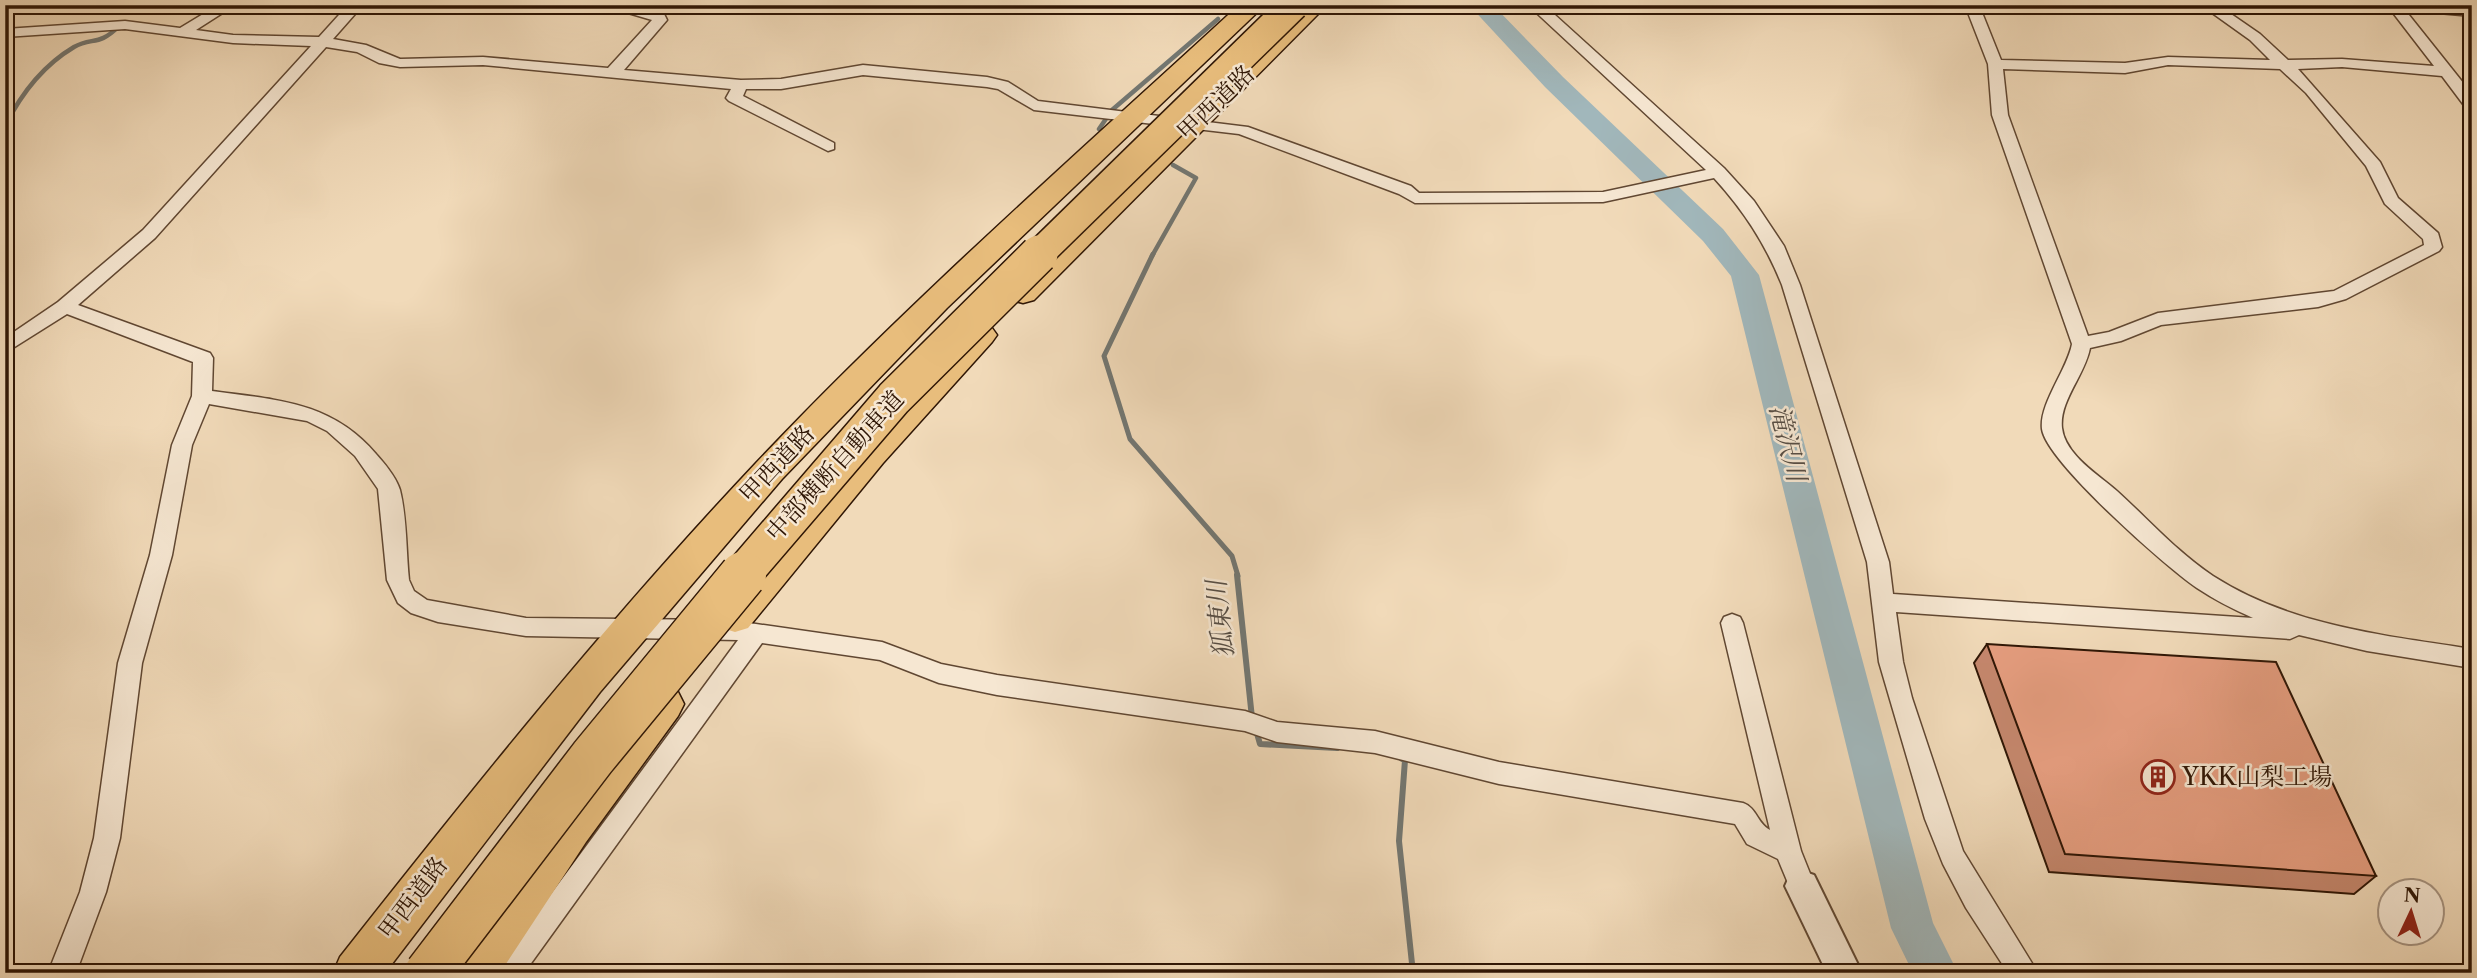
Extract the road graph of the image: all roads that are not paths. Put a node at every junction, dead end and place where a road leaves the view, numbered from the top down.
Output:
1 (228, 5) edge
2 (356, 5) edge
3 (608, 5) edge
4 (1253, 5) edge
5 (1294, 5) edge
6 (1315, 5) edge
7 (1535, 5) edge
8 (1972, 5) edge
9 (2208, 5) edge
10 (2395, 5) edge
11 (2435, 7) edge
12 (2472, 12) edge
13 (5, 33) edge
14 (181, 33) junction
15 (323, 42) junction
16 (1995, 64) junction
17 (2285, 65) junction
18 (614, 71) junction
19 (2446, 72) junction
20 (741, 85) junction
21 (2472, 105) edge
22 (1127, 118) junction
23 (1195, 123) junction
24 (828, 146) dead end
25 (1711, 174) junction
26 (65, 306) junction
27 (2081, 344) junction
28 (5, 347) edge
29 (202, 396) junction
30 (1884, 602) junction
31 (1732, 623) dead end
32 (631, 627) junction
33 (740, 631) junction
34 (2318, 632) junction
35 (2472, 659) edge
36 (1788, 851) junction
37 (1802, 886) joint
38 (62, 973) edge
39 (356, 973) edge
40 (428, 973) edge
41 (472, 973) edge
42 (507, 973) edge
43 (1845, 973) edge
44 (2024, 973) edge

1 - 14 street
2 - 15 street
3 - 18 street
4 - 22 highway, 甲西道路
5 - 40 highway, 中部横断自動車道, bridge
6 - 23 highway, 甲西道路
7 - 25 street
8 - 16 street
9 - 17 street
10 - 11 street
10 - 19 street
11 - 12 street
13 - 14 street
14 - 15 street
15 - 18 street
15 - 26 street
16 - 17 street
16 - 27 street
17 - 19 street
17 - 27 street
18 - 20 street
19 - 21 street
20 - 22 street
20 - 24 street
22 - 23 street
22 - 32 highway, 甲西道路
23 - 25 street
23 - 33 highway, 甲西道路
25 - 30 street
26 - 28 street
26 - 29 street
27 - 34 street
29 - 32 street
29 - 38 street
30 - 34 street
30 - 44 street
31 - 36 street
32 - 33 street
32 - 39 highway, 甲西道路
33 - 36 street
33 - 41 highway, 甲西道路
33 - 42 street
34 - 35 street
36 - 37 street
37 - 43 street

